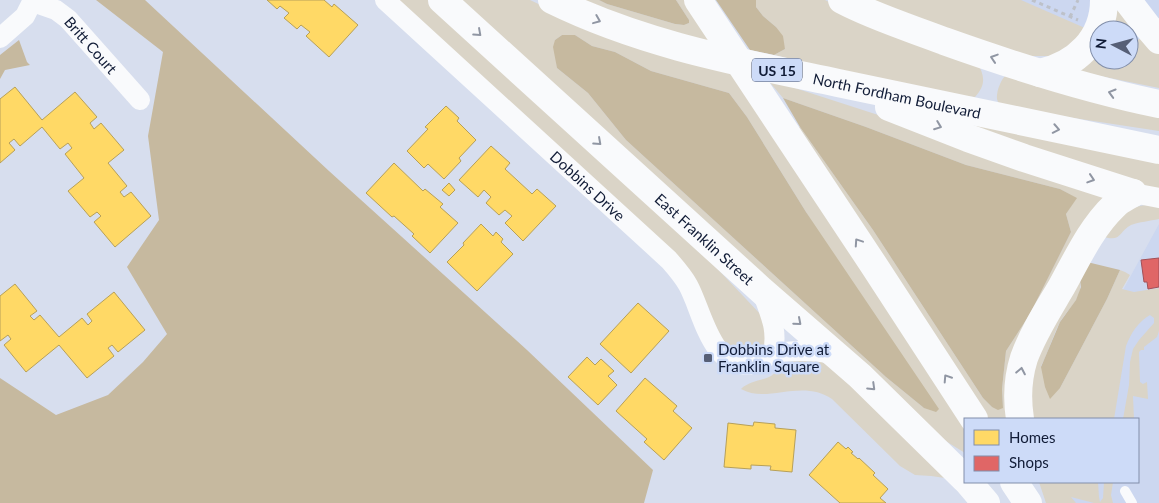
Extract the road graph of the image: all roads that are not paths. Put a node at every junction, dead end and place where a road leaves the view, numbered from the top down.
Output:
1 (385, 0) edge
2 (442, 0) edge
3 (552, 0) edge
4 (842, 0) edge
5 (1104, 0) edge
6 (1127, 0) edge
7 (33, 1) edge
8 (704, 8) edge
9 (0, 38) edge
10 (1159, 40) edge
11 (1040, 72) junction
12 (810, 77) junction
13 (140, 100) dead end
14 (1159, 104) edge
15 (1159, 150) edge
16 (1146, 195) edge
17 (761, 290) junction
18 (773, 353) junction
19 (835, 354) junction
20 (973, 418) edge
21 (1020, 418) edge
22 (964, 478) edge
23 (969, 483) edge
24 (1015, 483) edge
25 (1031, 483) edge
26 (1125, 491) dead end
27 (986, 503) edge
28 (1028, 503) edge
29 (1037, 503) edge
30 (1132, 503) edge

1 - 18 street, Dobbins Drive
2 -> 17 main road, East Franklin Street
3 -> 12 main road, North Fordham Boulevard / US 15
11 -> 4 main road
5 - 11 main road
6 - 10 main road
7 - 9 street
7 - 13 street, Britt Court
20 -> 8 main road
14 -> 11 main road
12 -> 15 main road, North Fordham Boulevard / US 15
12 -> 16 main road
21 -> 16 main road
17 - 18 street
17 -> 19 main road, East Franklin Street
18 - 19 street, Dobbins Drive
19 -> 22 main road, East Franklin Street
23 - 27 main road
24 - 28 main road
25 - 29 main road
26 - 30 lane

